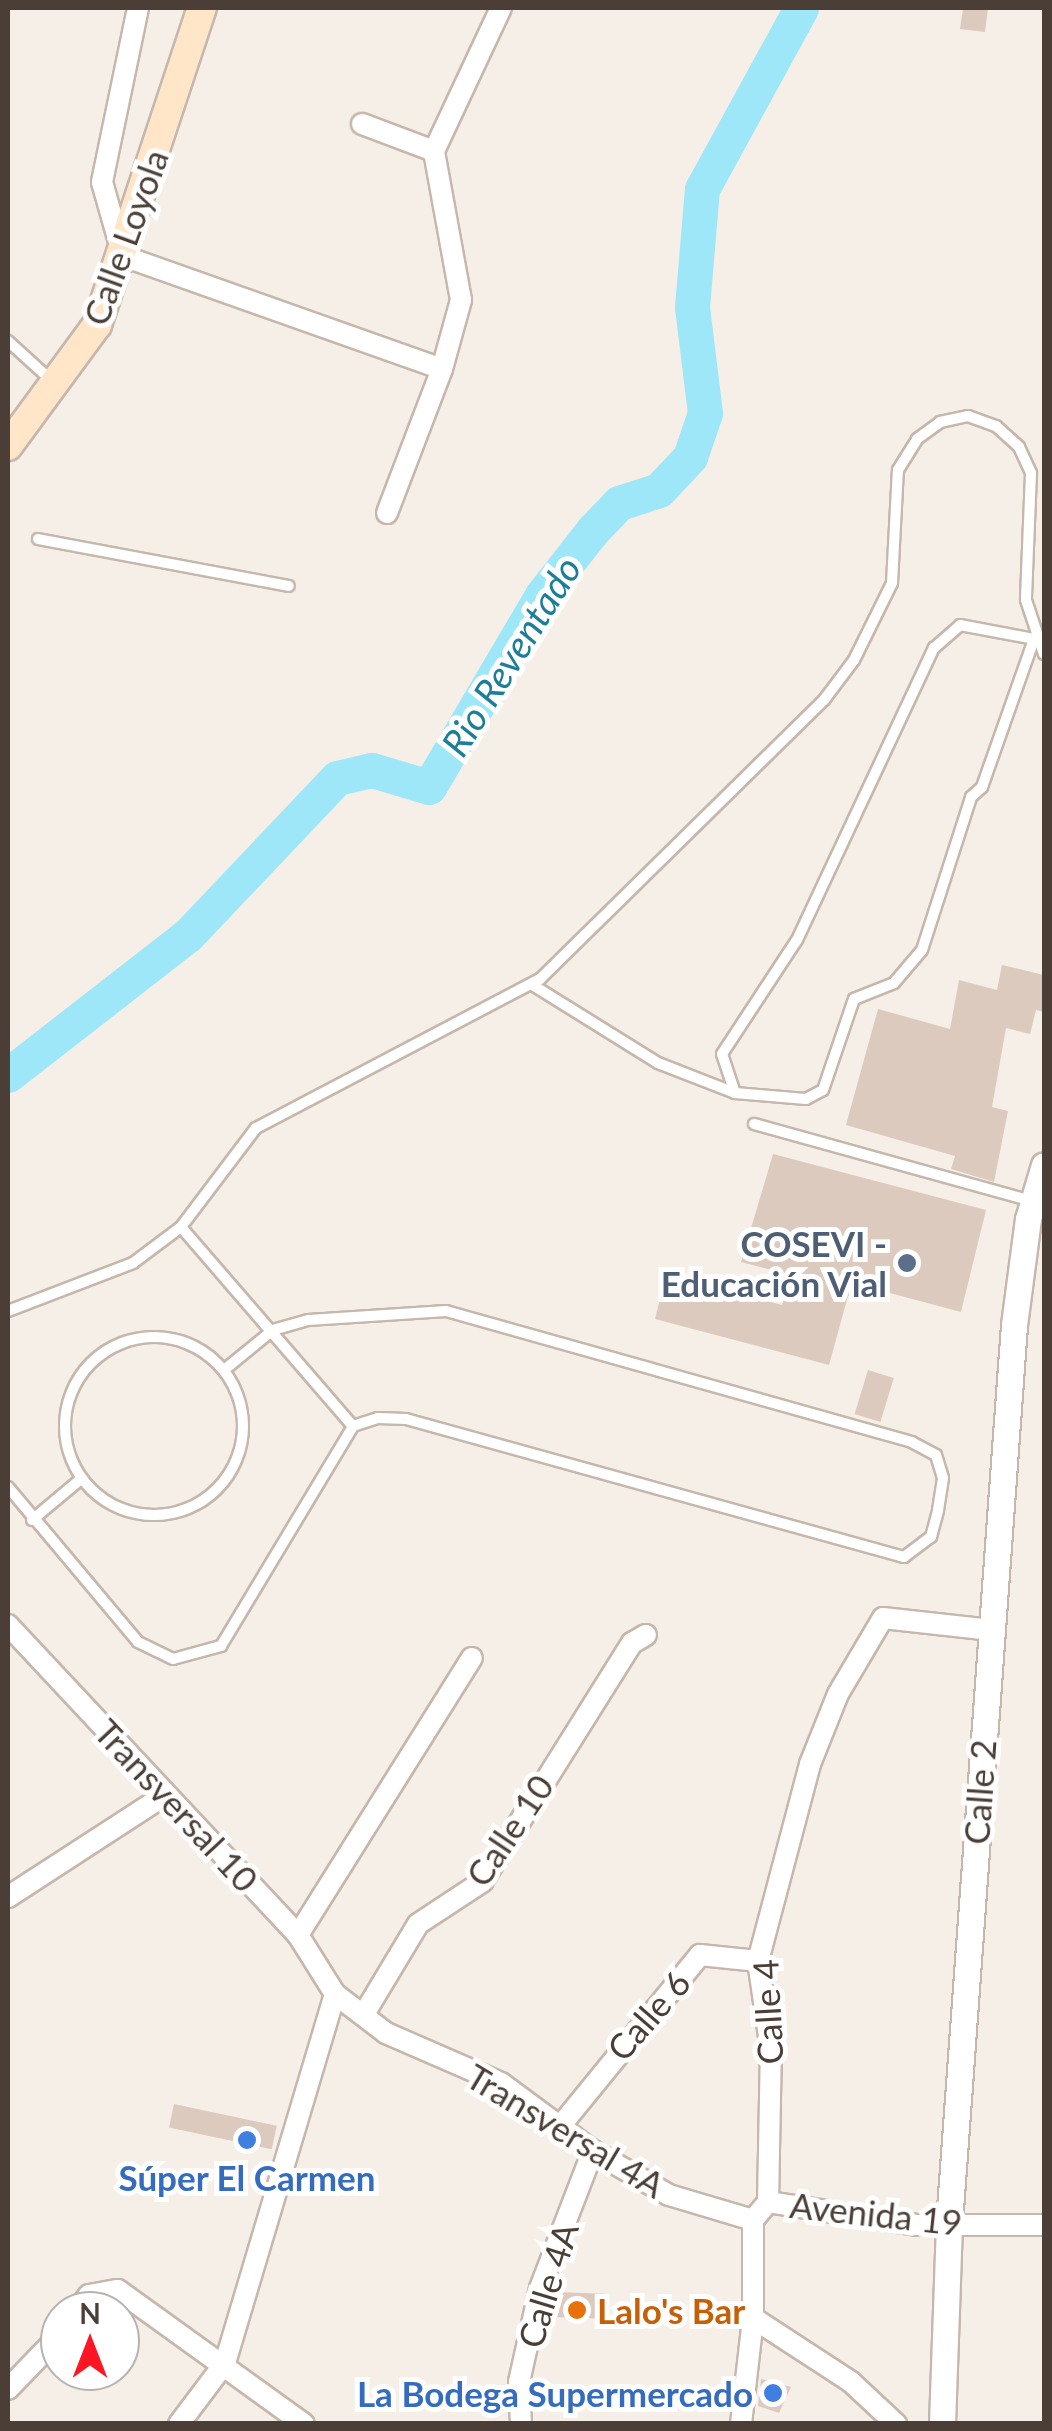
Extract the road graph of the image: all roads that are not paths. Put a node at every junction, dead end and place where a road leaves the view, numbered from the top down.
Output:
1 (138, 8) edge
2 (202, 8) edge
3 (501, 8) edge
4 (362, 124) dead end
5 (434, 152) junction
6 (123, 256) junction
7 (8, 340) edge
8 (442, 368) junction
9 (58, 386) junction
10 (8, 446) edge
11 (386, 513) dead end
12 (38, 539) dead end
13 (288, 586) dead end
14 (1034, 639) junction
15 (1044, 654) edge
16 (532, 984) junction
17 (735, 1093) junction
18 (754, 1124) dead end
19 (1044, 1165) edge
20 (1035, 1215) edge
21 (181, 1227) junction
22 (8, 1311) edge
23 (274, 1330) junction
24 (224, 1370) junction
25 (353, 1426) junction
26 (81, 1478) junction
27 (8, 1487) edge
28 (32, 1520) junction
29 (8, 1626) edge
30 (990, 1630) junction
31 (646, 1635) dead end
32 (472, 1658) dead end
33 (166, 1795) junction
34 (8, 1897) edge
35 (298, 1935) junction
36 (758, 1961) junction
37 (335, 1994) junction
38 (364, 2014) junction
39 (562, 2124) junction
40 (593, 2150) junction
41 (768, 2202) junction
42 (753, 2220) junction
43 (949, 2223) junction
44 (1044, 2225) edge
45 (140, 2305) edge
46 (753, 2318) junction
47 (40, 2356) edge
48 (225, 2364) junction
49 (8, 2389) edge
50 (179, 2424) edge
51 (304, 2424) edge
52 (522, 2424) edge
53 (741, 2424) edge
54 (896, 2424) edge
55 (942, 2424) edge

1 - 6 street
2 - 6 main road, Calle Loyola
3 - 5 street
4 - 5 street
5 - 8 street
6 - 8 street
6 - 9 main road, Calle Loyola
7 - 9 lane
8 - 11 street
9 - 10 main road, Calle Loyola
12 - 13 lane
14 - 15 lane
14 - 16 lane
14 - 17 lane
14 - 17 lane
16 - 17 lane
16 - 21 lane
18 - 20 lane
19 - 20 street, Calle 2
20 - 30 street, Calle 2
21 - 22 lane
21 - 23 lane
23 - 24 lane
23 - 25 lane
23 - 25 lane
24 - 26 lane
24 - 26 lane
25 - 28 lane
26 - 28 lane
27 - 28 lane
29 - 33 street, Transversal 10
30 - 36 street, Calle 4
30 - 43 street, Calle 2
31 - 38 street, Calle 10
32 - 35 street
33 - 34 street
33 - 35 street, Transversal 10
35 - 37 street, Transversal 10
36 - 39 street, Calle 6
36 - 41 street, Calle 4
37 - 38 street, Transversal 4A
37 - 48 street
38 - 39 street, Transversal 4A
39 - 40 street, Transversal 4A
40 - 42 street, Transversal 4A
40 - 52 street, Calle 4A
41 - 42 street
41 - 43 street, Avenida 19
42 - 46 street
43 - 44 street, Avenida 19
43 - 55 street, Calle 2
45 - 48 street
46 - 53 street
46 - 54 street
47 - 49 street
48 - 50 street
48 - 51 street

